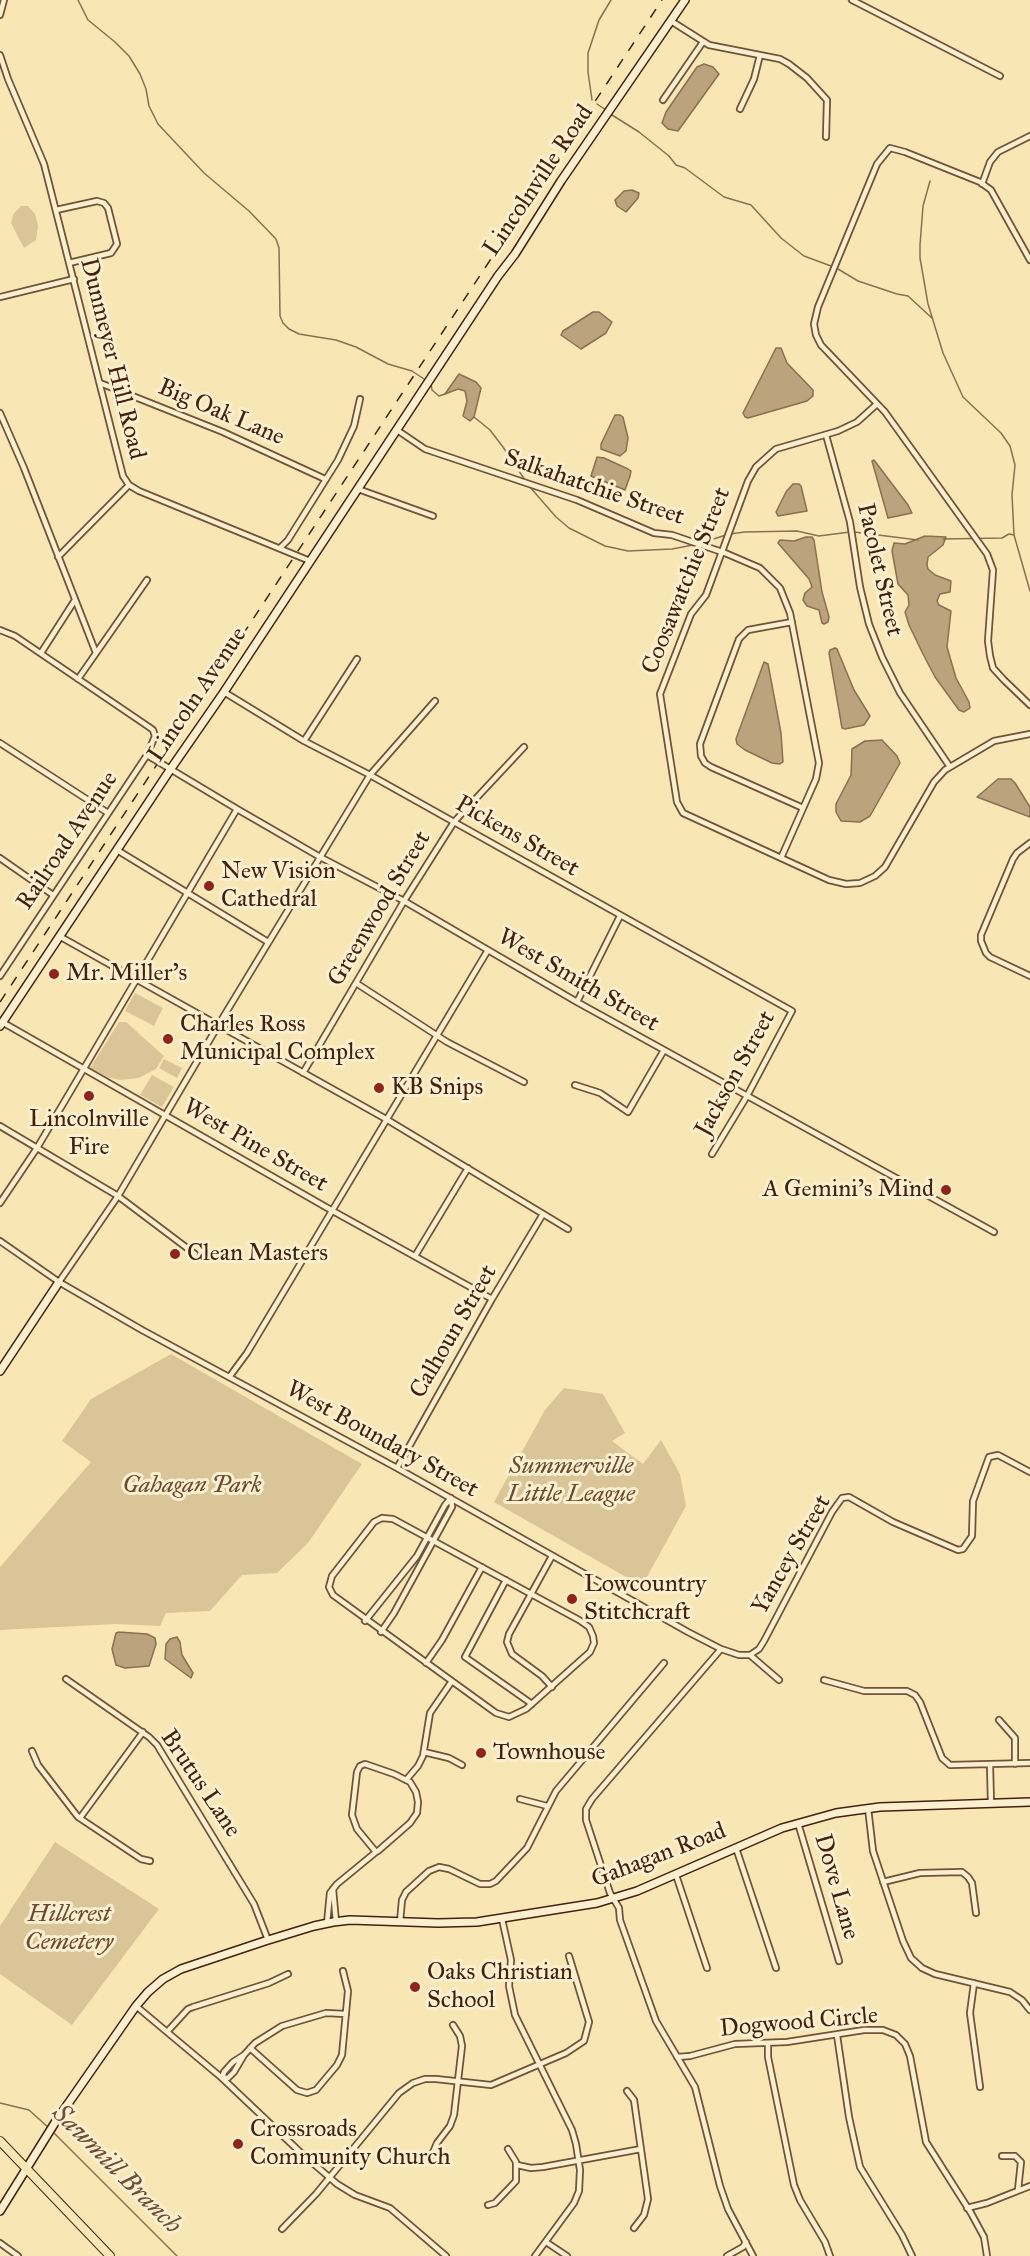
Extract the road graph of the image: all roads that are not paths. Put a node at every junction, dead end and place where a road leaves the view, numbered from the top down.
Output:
1 (4, 0) edge
2 (685, 0) edge
3 (852, 0) edge
4 (0, 15) edge
5 (671, 21) junction
6 (703, 42) junction
7 (0, 55) edge
8 (759, 55) junction
9 (1000, 76) dead end
10 (663, 100) dead end
11 (740, 110) dead end
12 (1030, 136) edge
13 (826, 137) dead end
14 (982, 184) junction
15 (56, 210) junction
16 (1030, 260) edge
17 (69, 263) junction
18 (74, 279) junction
19 (0, 297) edge
20 (100, 383) junction
21 (426, 384) joint
22 (360, 399) dead end
23 (877, 404) junction
24 (0, 413) edge
25 (397, 429) junction
26 (826, 435) junction
27 (325, 480) junction
28 (129, 485) junction
29 (358, 489) junction
30 (433, 516) dead end
31 (280, 548) junction
32 (722, 552) junction
33 (58, 557) junction
34 (310, 561) junction
35 (147, 580) dead end
36 (75, 600) junction
37 (792, 622) junction
38 (0, 631) edge
39 (41, 653) junction
40 (96, 653) junction
41 (357, 660) dead end
42 (78, 679) junction
43 (225, 692) junction
44 (435, 701) dead end
45 (1030, 705) edge
46 (1030, 734) edge
47 (304, 741) junction
48 (0, 743) edge
49 (524, 747) dead end
50 (147, 755) junction
51 (950, 767) junction
52 (170, 770) junction
53 (370, 775) junction
54 (803, 808) junction
55 (237, 809) junction
56 (108, 813) junction
57 (454, 822) junction
58 (1030, 843) edge
59 (116, 850) junction
60 (320, 856) junction
61 (0, 858) edge
62 (781, 858) junction
63 (188, 892) junction
64 (53, 895) junction
65 (404, 901) junction
66 (620, 916) junction
67 (58, 936) junction
68 (268, 942) junction
69 (488, 950) junction
70 (1, 974) edge
71 (1030, 976) edge
72 (135, 978) junction
73 (356, 983) junction
74 (577, 1002) junction
75 (792, 1011) joint
76 (1, 1024) edge
77 (219, 1024) junction
78 (437, 1035) junction
79 (664, 1050) junction
80 (84, 1068) junction
81 (303, 1073) junction
82 (524, 1082) dead end
83 (575, 1085) dead end
84 (747, 1096) junction
85 (165, 1115) junction
86 (386, 1119) junction
87 (0, 1126) edge
88 (37, 1148) junction
89 (712, 1154) dead end
90 (468, 1168) junction
91 (118, 1196) junction
92 (0, 1203) edge
93 (331, 1210) junction
94 (543, 1214) junction
95 (568, 1229) dead end
96 (994, 1232) dead end
97 (0, 1241) edge
98 (195, 1254) dead end
99 (415, 1256) junction
100 (59, 1282) junction
101 (492, 1299) junction
102 (0, 1371) edge
103 (230, 1376) junction
104 (397, 1468) junction
105 (1030, 1472) edge
106 (451, 1498) junction
107 (428, 1538) junction
108 (434, 1541) junction
109 (552, 1556) junction
110 (482, 1567) junction
111 (506, 1580) junction
112 (394, 1585) junction
113 (404, 1594) junction
114 (531, 1594) junction
115 (365, 1621) junction
116 (381, 1632) junction
117 (721, 1649) junction
118 (750, 1655) junction
119 (426, 1663) junction
120 (664, 1663) dead end
121 (66, 1679) dead end
122 (779, 1680) dead end
123 (824, 1680) dead end
124 (452, 1681) junction
125 (552, 1687) junction
126 (532, 1704) junction
127 (999, 1720) dead end
128 (143, 1732) junction
129 (32, 1751) dead end
130 (424, 1752) junction
131 (1030, 1763) edge
132 (1015, 1764) junction
133 (462, 1765) dead end
134 (990, 1765) junction
135 (406, 1780) junction
136 (520, 1799) dead end
137 (1030, 1802) edge
138 (991, 1804) junction
139 (547, 1806) junction
140 (868, 1808) junction
141 (80, 1818) junction
142 (798, 1823) junction
143 (736, 1848) junction
144 (376, 1852) junction
145 (150, 1861) dead end
146 (676, 1875) junction
147 (884, 1882) junction
148 (333, 1889) junction
149 (613, 1899) junction
150 (976, 1912) dead end
151 (502, 1919) junction
152 (336, 1922) junction
153 (400, 1922) junction
154 (327, 1923) junction
155 (266, 1940) junction
156 (569, 1956) dead end
157 (838, 1961) dead end
158 (707, 1968) dead end
159 (776, 1968) dead end
160 (343, 1971) dead end
161 (288, 1974) dead end
162 (974, 1983) junction
163 (136, 2006) junction
164 (1030, 2010) edge
165 (346, 2014) junction
166 (453, 2025) dead end
167 (167, 2032) junction
168 (837, 2035) junction
169 (768, 2043) junction
170 (250, 2048) junction
171 (677, 2057) junction
172 (539, 2065) junction
173 (222, 2078) junction
174 (457, 2082) junction
175 (980, 2087) dead end
176 (627, 2091) dead end
177 (0, 2141) edge
178 (508, 2149) dead end
179 (640, 2149) junction
180 (1002, 2156) dead end
181 (431, 2157) dead end
182 (579, 2159) junction
183 (517, 2165) junction
184 (27, 2171) junction
185 (330, 2177) junction
186 (1030, 2186) edge
187 (1018, 2190) junction
188 (488, 2205) dead end
189 (968, 2208) junction
190 (0, 2211) edge
191 (634, 2228) dead end
192 (282, 2229) dead end
193 (0, 2242) edge
194 (546, 2242) junction
195 (746, 2242) junction
196 (439, 2250) junction
197 (18, 2256) edge
198 (110, 2256) edge
199 (434, 2256) edge
200 (446, 2256) edge
201 (535, 2256) edge
202 (567, 2256) edge
203 (728, 2256) edge
204 (753, 2256) edge
205 (830, 2256) edge
206 (912, 2256) edge
207 (987, 2256) edge

1 - 4 street
2 - 5 street, Lincolnville Road
3 - 9 street
5 - 6 street
5 - 21 street, Lincolnville Road
6 - 8 street
6 - 10 street
7 - 15 street, Dunmeyer Hill Road
8 - 11 street
8 - 13 street
12 - 14 street
14 - 16 street
14 - 23 street
15 - 17 street, Dunmeyer Hill Road
15 - 17 street
17 - 18 street, Dunmeyer Hill Road
18 - 19 street
18 - 20 street, Dunmeyer Hill Road
20 - 27 street, Big Oak Lane
20 - 28 street, Dunmeyer Hill Road
21 - 25 street, Lincoln Avenue
22 - 27 street
23 - 26 street, Coosawatchie Street
23 - 45 street
24 - 33 street
25 - 29 street, Lincoln Avenue
25 - 32 street, Salkahatchie Street
26 - 32 street, Coosawatchie Street
26 - 51 street, Pacolet Street
27 - 31 street
28 - 31 street, Dunmeyer Hill Road
28 - 33 street
29 - 30 street
29 - 34 street, Lincoln Avenue
31 - 34 street, Dunmeyer Hill Road
32 - 37 street, Salkahatchie Street
32 - 62 street, Coosawatchie Street
33 - 36 street
34 - 43 street, Lincoln Avenue
35 - 40 street
36 - 39 street
36 - 40 street
37 - 54 street, Salkahatchie Street
37 - 54 street
38 - 39 street
39 - 42 street
40 - 42 street
41 - 47 street
42 - 50 street
43 - 47 street, Pickens Street
43 - 52 street, Lincoln Avenue
44 - 53 street
46 - 51 street, Coosawatchie Street
47 - 53 street, Pickens Street
48 - 56 street
49 - 57 street, Greenwood Street
50 - 52 street, West Smith Street
50 - 56 street, Railroad Avenue
51 - 62 street, Coosawatchie Street
52 - 55 street, West Smith Street
52 - 59 street, Lincoln Avenue
53 - 57 street, Pickens Street
53 - 60 street
54 - 62 street, Salkahatchie Street
55 - 60 street, West Smith Street
55 - 63 street
56 - 64 street, Railroad Avenue
57 - 65 street, Greenwood Street
57 - 66 street, Pickens Street
58 - 71 street
59 - 63 street
59 - 67 street, Lincoln Avenue
60 - 65 street, West Smith Street
60 - 68 street
61 - 64 street
63 - 68 street
63 - 72 street
64 - 70 street, Railroad Avenue
65 - 69 street, West Smith Street
65 - 73 street, Greenwood Street
66 - 74 street
66 - 75 street, Pickens Street
67 - 72 street
67 - 76 street, Lincoln Avenue
68 - 77 street
69 - 74 street, West Smith Street
69 - 78 street
72 - 77 street
72 - 80 street
73 - 78 street
73 - 81 street, Greenwood Street
74 - 79 street, West Smith Street
75 - 84 street, Jackson Street
76 - 80 street, West Pine Street
77 - 81 street
77 - 85 street
78 - 82 street
78 - 86 street
79 - 83 street
79 - 84 street, West Smith Street
80 - 85 street, West Pine Street
80 - 88 street
81 - 86 street
84 - 89 street, Jackson Street
84 - 96 street, West Smith Street
85 - 91 street
85 - 93 street, West Pine Street
86 - 90 street
86 - 93 street
87 - 88 street
88 - 91 street
88 - 92 street
90 - 94 street
90 - 99 street
91 - 98 street
91 - 100 street
93 - 99 street, West Pine Street
93 - 103 street
94 - 95 street
94 - 101 street, Calhoun Street
97 - 100 street, West Boundary Street
99 - 101 street, West Pine Street
100 - 102 street
100 - 103 street, West Boundary Street
101 - 104 street, Calhoun Street
103 - 104 street, West Boundary Street
104 - 106 street, West Boundary Street
105 - 118 street, Yancey Street
106 - 107 street
106 - 108 street
106 - 109 street, West Boundary Street
107 - 108 street
107 - 112 street
107 - 115 street
108 - 110 street
108 - 113 street
109 - 114 street
109 - 117 street, West Boundary Street
110 - 111 street
110 - 119 street
111 - 114 street
111 - 126 street
112 - 113 street
112 - 115 street
113 - 116 street
114 - 125 street
114 - 125 street
115 - 116 street
116 - 119 street
117 - 118 street, West Boundary Street
117 - 149 street
118 - 122 street, West Boundary Street
119 - 124 street
120 - 139 street
121 - 128 street, Brutus Lane
123 - 134 street
124 - 126 street
124 - 130 street
125 - 126 street
127 - 132 street
128 - 141 street
128 - 155 street, Brutus Lane
129 - 141 street
130 - 133 street
130 - 135 street
131 - 132 street
132 - 134 street
134 - 138 street
135 - 144 street
135 - 144 street
136 - 139 street
137 - 138 street, Gahagan Road
138 - 140 street, Gahagan Road
139 - 153 street
140 - 142 street, Gahagan Road
140 - 147 street
141 - 145 street
142 - 143 street, Gahagan Road
142 - 157 street, Dove Lane
143 - 146 street, Gahagan Road
143 - 159 street
144 - 148 street
146 - 149 street, Gahagan Road
146 - 158 street
147 - 150 street
147 - 162 street
148 - 152 street
148 - 154 street
149 - 151 street, Gahagan Road
149 - 171 street
151 - 153 street, Gahagan Road
151 - 172 street
152 - 153 street, Gahagan Road
152 - 154 street, Gahagan Road
154 - 155 street, Gahagan Road
155 - 163 street, Gahagan Road
156 - 172 street
160 - 165 street
161 - 167 street
162 - 164 street
162 - 175 street
163 - 167 street
163 - 184 street, Gahagan Road
165 - 170 street
165 - 170 street
166 - 174 street
167 - 173 street
168 - 169 street, Dogwood Circle
168 - 189 street, Dogwood Circle
168 - 206 street
169 - 171 street, Dogwood Circle
169 - 205 street
170 - 173 street
171 - 195 street
172 - 174 street
172 - 182 street
173 - 185 street
174 - 181 street
174 - 185 street
176 - 179 street
177 - 184 main road
178 - 183 street
179 - 182 street
179 - 191 street
180 - 187 street
182 - 183 street
182 - 194 street
183 - 188 street
184 - 190 street, Gahagan Road
184 - 198 main road
185 - 192 street
185 - 196 street
186 - 187 street
187 - 189 street
189 - 207 street, Dogwood Circle
193 - 197 street
194 - 201 street
194 - 202 street
195 - 203 street
195 - 204 street
196 - 199 street
196 - 200 street

